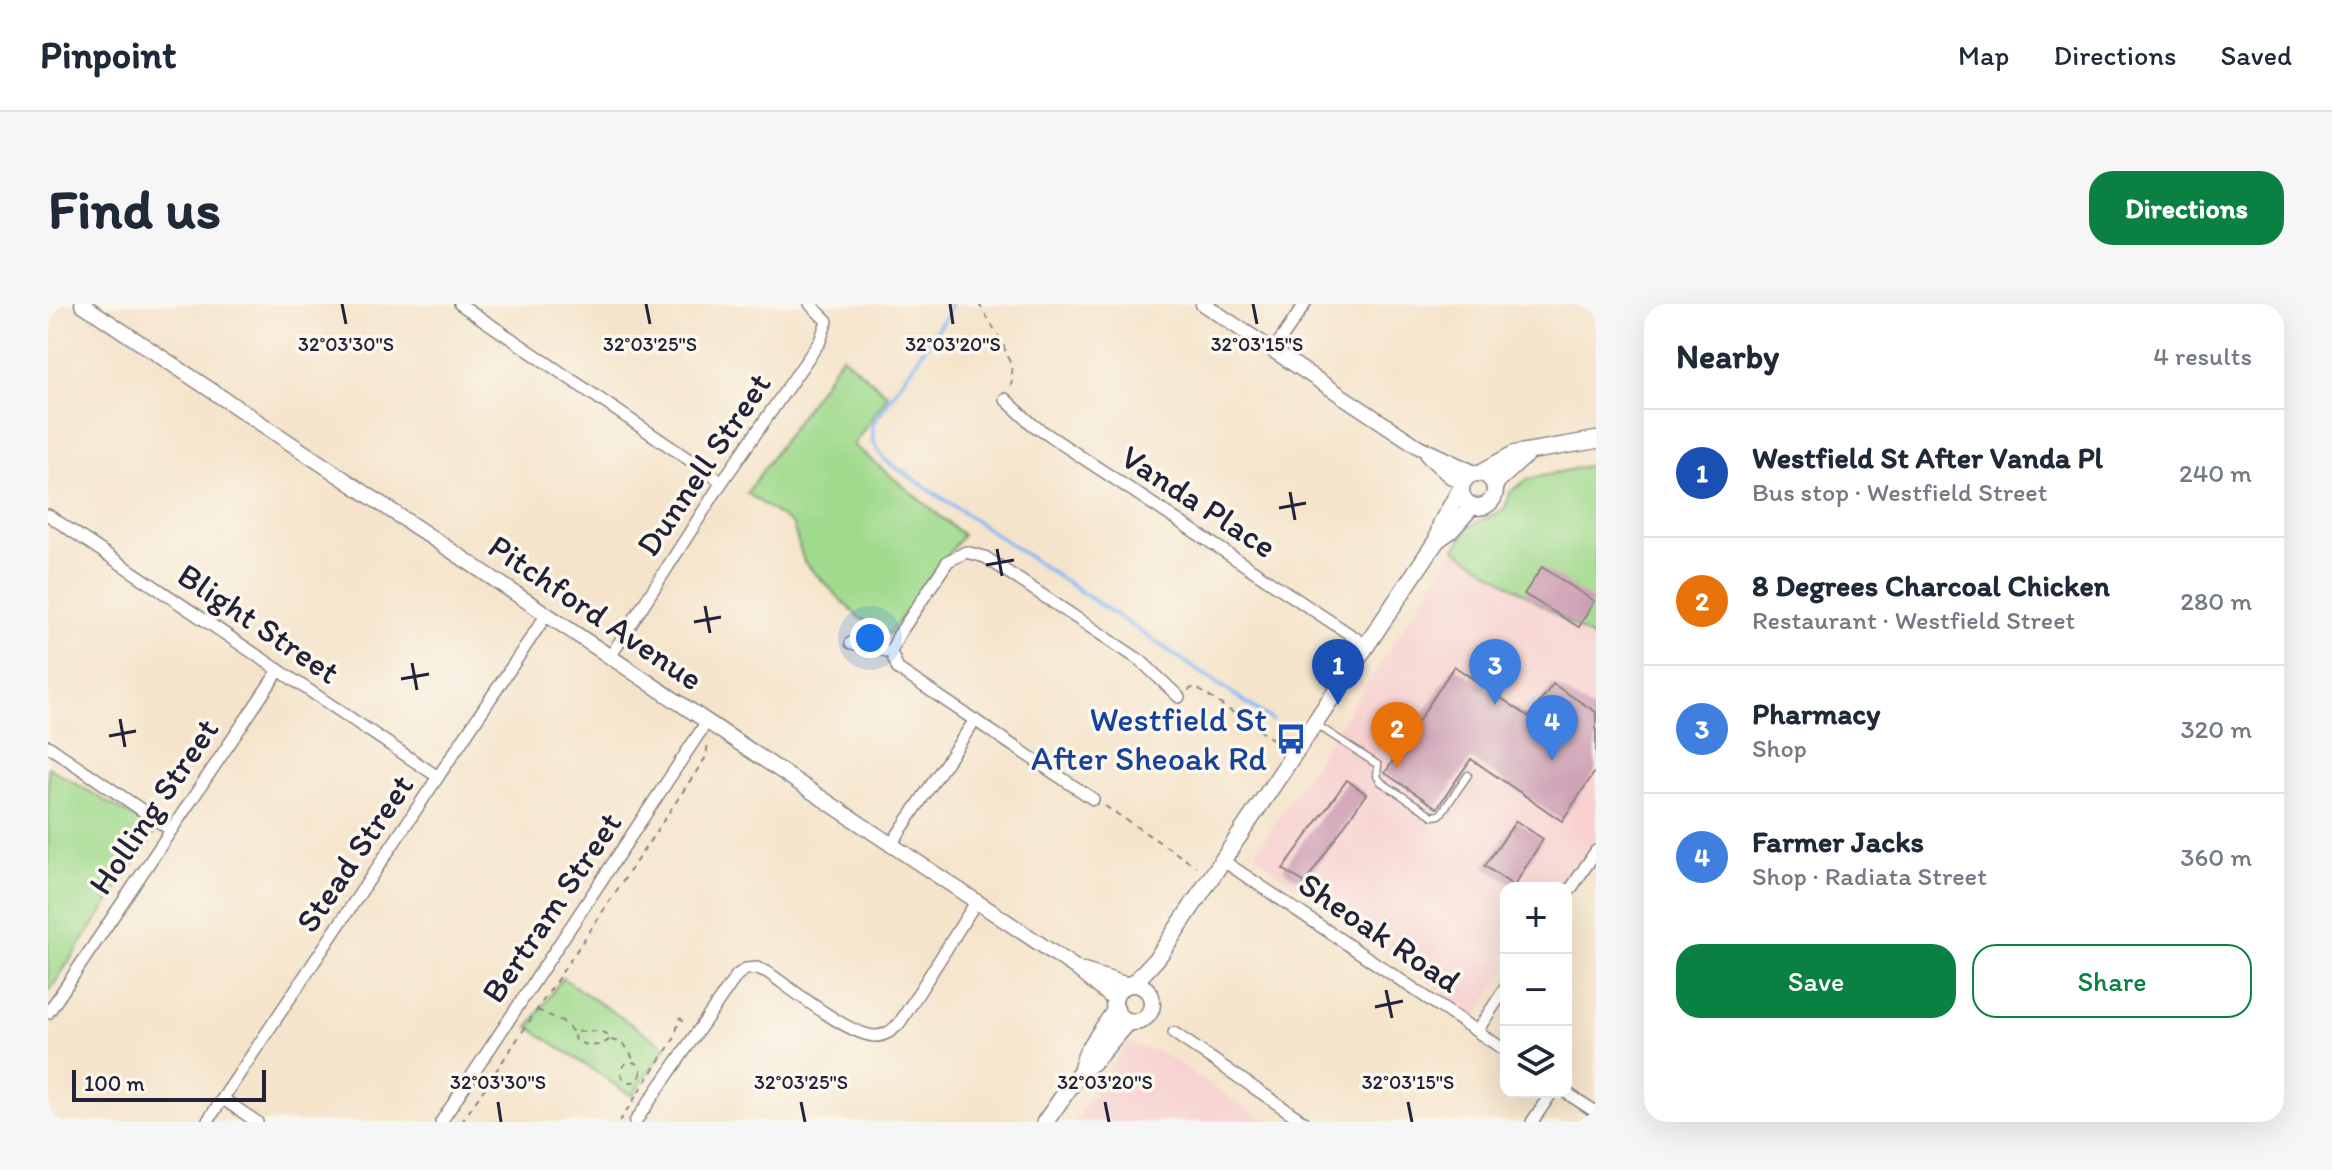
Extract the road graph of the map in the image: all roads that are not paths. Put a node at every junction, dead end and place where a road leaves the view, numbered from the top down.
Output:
1 (460, 304) edge
2 (810, 304) edge
3 (1203, 304) edge
4 (1305, 304) edge
5 (91, 307) edge
6 (1273, 351) junction
7 (1005, 399) road end
8 (1596, 440) edge
9 (1527, 454) junction
10 (1469, 479) junction
11 (722, 482) junction
12 (1494, 484) junction
13 (1472, 506) junction
14 (49, 517) edge
15 (1437, 540) junction
16 (547, 614) junction
17 (851, 643) dead end
18 (1366, 645) junction
19 (891, 652) junction
20 (610, 657) junction
21 (279, 670) junction
22 (1179, 697) dead end
23 (975, 720) junction
24 (1314, 722) junction
25 (702, 729) junction
26 (48, 746) edge
27 (1468, 775) dead end
28 (438, 777) junction
29 (1093, 799) road end
30 (171, 830) junction
31 (890, 846) junction
32 (1596, 851) edge
33 (1222, 860) junction
34 (1572, 887) edge
35 (976, 902) junction
36 (1158, 957) junction
37 (1076, 968) junction
38 (1130, 985) junction
39 (1150, 996) junction
40 (1500, 996) edge
41 (1115, 1005) junction
42 (48, 1013) edge
43 (1129, 1021) junction
44 (1477, 1031) junction
45 (1174, 1033) dead end
46 (1500, 1047) edge
47 (1081, 1071) junction
48 (1572, 1097) edge
49 (1548, 1098) edge
50 (223, 1099) junction
51 (1596, 1112) edge
52 (207, 1122) edge
53 (257, 1122) edge
54 (441, 1122) edge
55 (635, 1122) edge
56 (1045, 1122) edge
57 (1304, 1122) edge
58 (1532, 1122) edge

1 - 11 street
2 - 11 street, Dunnell Street
3 - 6 street
4 - 6 street
5 - 16 street, Pitchford Avenue
6 - 10 street
7 - 18 street, Vanda Place
8 - 9 main road
9 - 10 main road
9 - 12 main road
10 - 12 main road
10 - 13 main road
10 - 15 main road
11 - 20 street, Dunnell Street
12 - 13 main road
13 - 15 main road
14 - 21 street, Blight Street
15 - 18 main road
16 - 20 street, Pitchford Avenue
16 - 28 street, Stead Street
17 - 19 street
18 - 24 main road
19 - 22 street
19 - 23 street
20 - 25 street, Pitchford Avenue
21 - 28 street, Blight Street
21 - 30 street, Holling Street
23 - 29 street
23 - 31 street
24 - 27 lane
24 - 33 main road
25 - 31 street, Pitchford Avenue
25 - 54 street, Bertram Street
26 - 30 street
28 - 50 street, Stead Street
30 - 42 street, Holling Street
31 - 35 street, Pitchford Avenue
32 - 34 street
33 - 36 main road
33 - 44 street, Sheoak Road
35 - 37 street, Pitchford Avenue
35 - 55 street
36 - 38 main road
36 - 39 main road
37 - 38 street, Pitchford Avenue
37 - 41 street, Pitchford Avenue
38 - 39 main road
38 - 41 main road
39 - 43 main road
40 - 44 street
41 - 43 main road
41 - 47 main road
43 - 47 main road
44 - 46 street, Sheoak Road
45 - 57 street
47 - 56 main road
48 - 51 street
49 - 58 street
50 - 52 street, Stead Street
50 - 53 street

